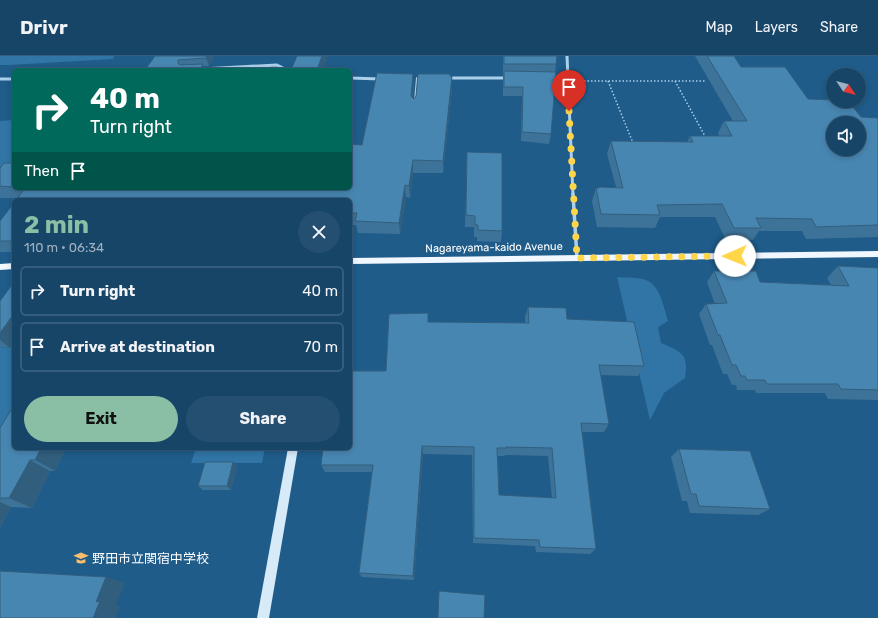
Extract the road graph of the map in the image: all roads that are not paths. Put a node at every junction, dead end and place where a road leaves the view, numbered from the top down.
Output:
1 (567, 56) edge
2 (218, 68) edge
3 (285, 68) edge
4 (544, 77) edge
5 (352, 78) edge
6 (410, 78) edge
7 (417, 78) junction
8 (422, 78) edge
9 (443, 78) edge
10 (514, 78) edge
11 (0, 79) edge
12 (12, 79) edge
13 (384, 79) edge
14 (567, 79) junction
15 (414, 108) edge
16 (878, 254) edge
17 (577, 258) junction
18 (352, 261) edge
19 (12, 266) edge
20 (0, 267) edge
21 (293, 450) edge
22 (262, 618) edge

1 - 14 street
2 - 3 street
4 - 14 street
5 - 13 street
6 - 7 street
7 - 8 street
7 - 15 lane
9 - 10 street
11 - 12 street
14 - 17 street
16 - 17 main road, Nagareyama-kaido Avenue
17 - 18 main road, Nagareyama-kaido Avenue
19 - 20 main road
21 - 22 street

